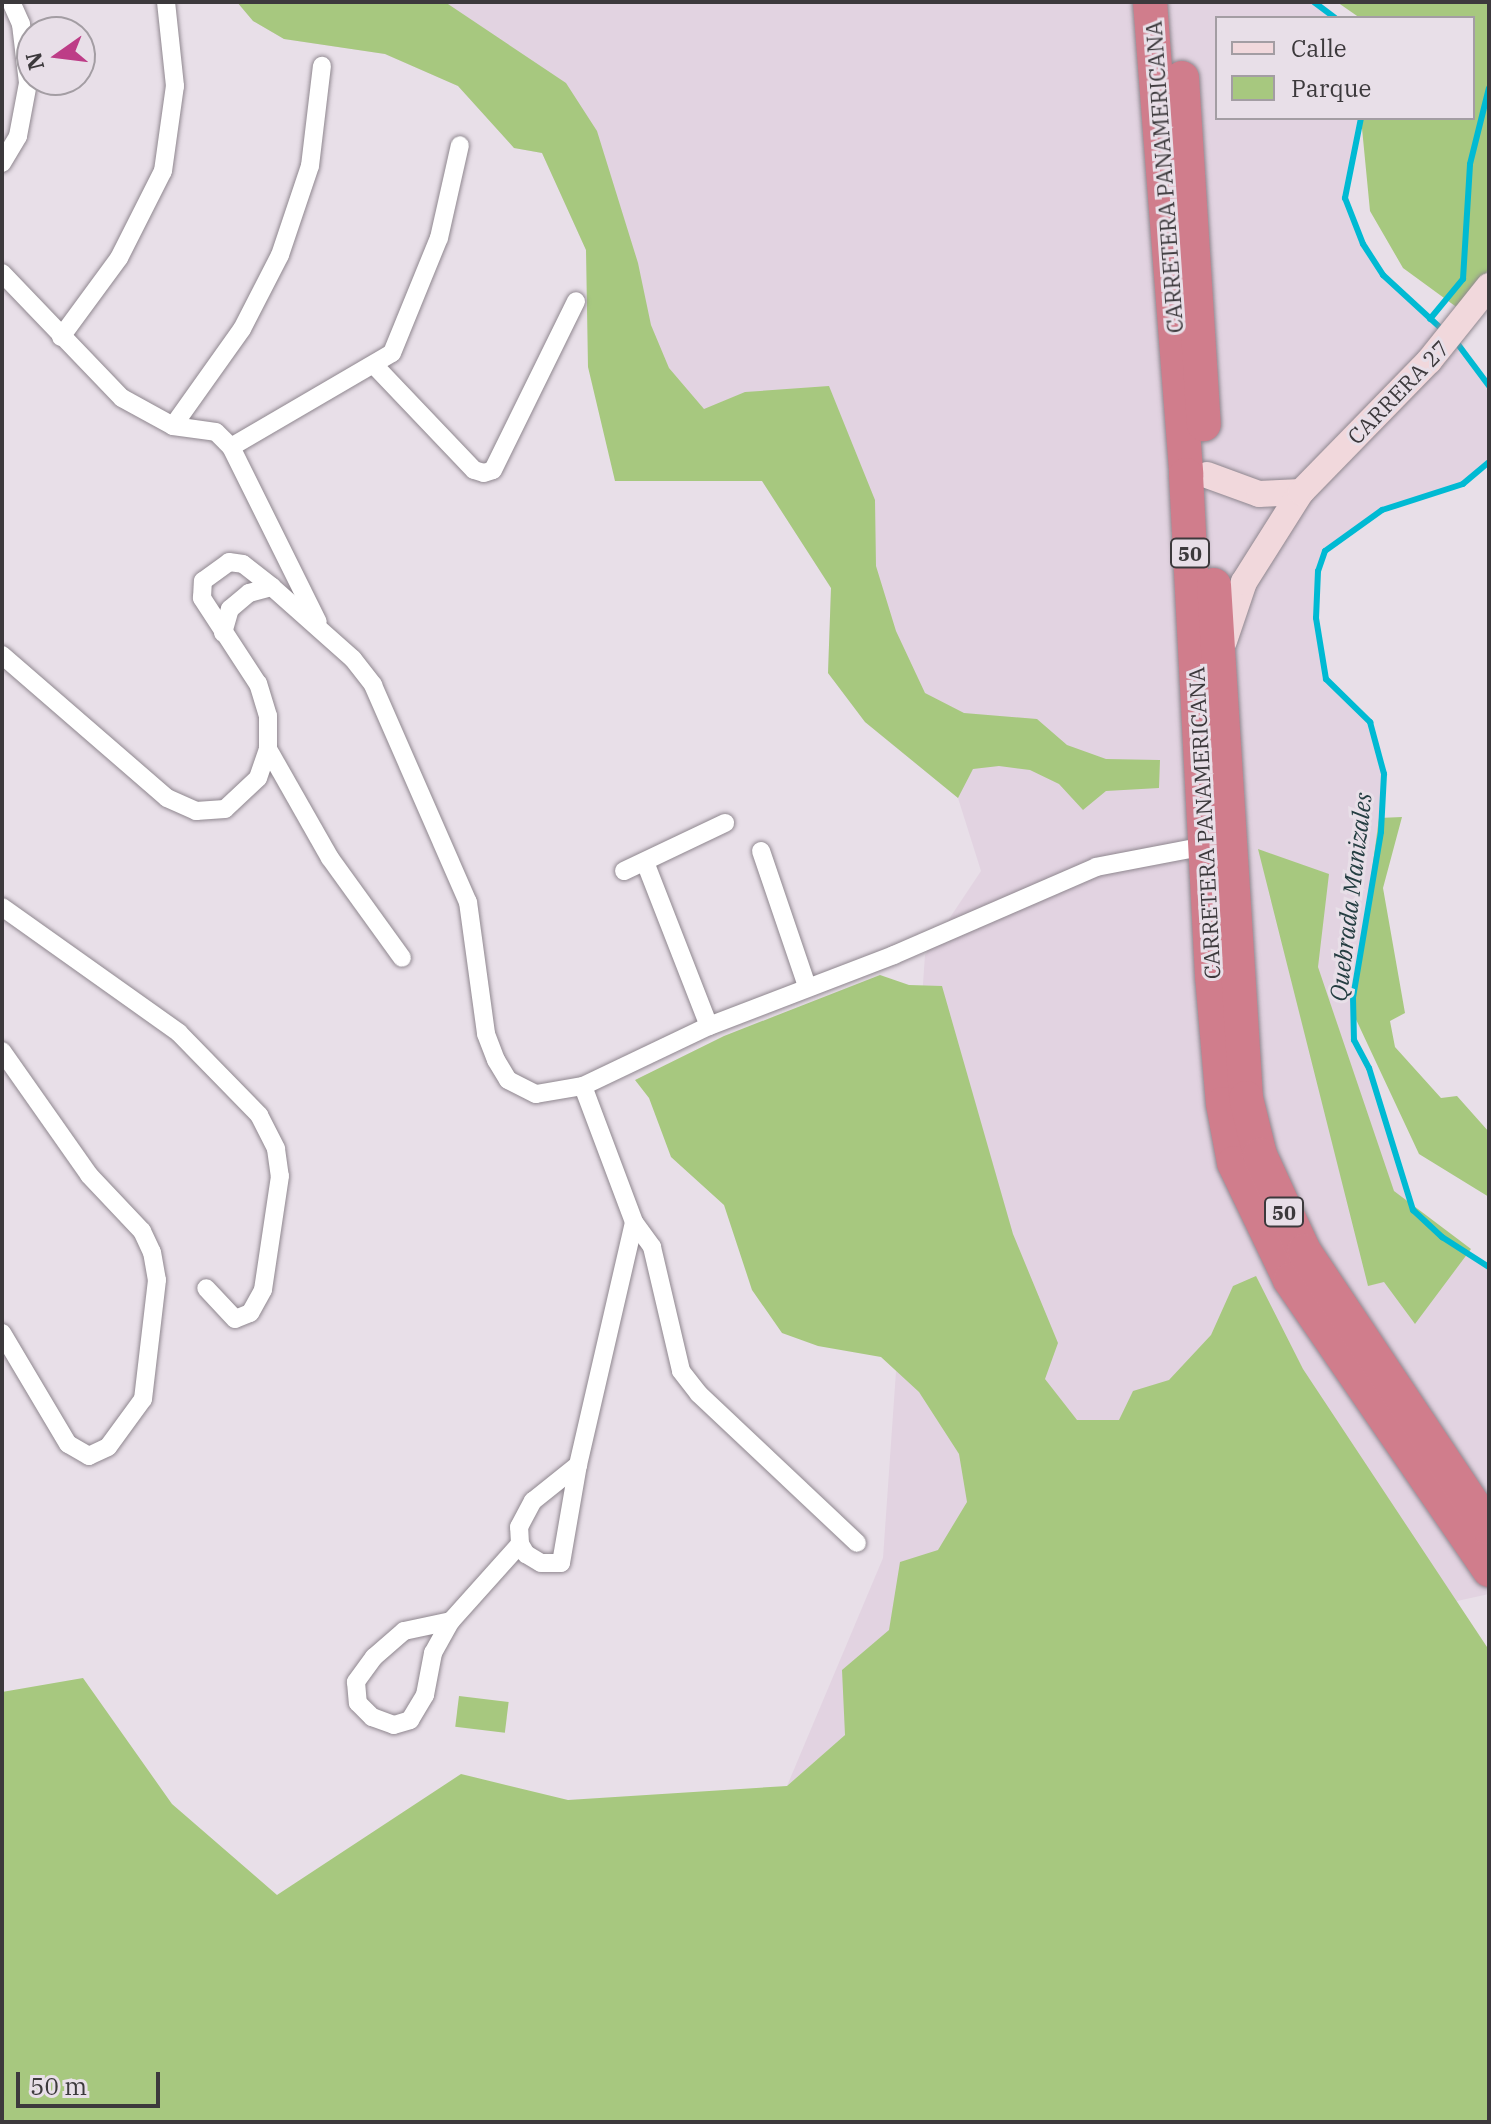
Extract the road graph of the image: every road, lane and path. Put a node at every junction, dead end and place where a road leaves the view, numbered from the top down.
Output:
1 (11, 2) edge
2 (166, 2) edge
3 (1150, 2) edge
4 (1173, 2) edge
5 (322, 66) dead end
6 (460, 145) dead end
7 (2, 163) edge
8 (2, 273) edge
9 (1489, 286) edge
10 (576, 301) dead end
11 (61, 337) junction
12 (374, 365) junction
13 (173, 426) junction
14 (231, 447) junction
15 (1207, 475) junction
16 (1301, 492) junction
17 (272, 587) junction
18 (321, 628) junction
19 (223, 633) junction
20 (2, 655) edge
21 (1220, 659) junction
22 (268, 749) junction
23 (725, 823) dead end
24 (1205, 846) junction
25 (761, 851) dead end
26 (645, 862) junction
27 (624, 871) dead end
28 (2, 907) edge
29 (402, 958) dead end
30 (807, 986) junction
31 (709, 1026) junction
32 (2, 1051) edge
33 (583, 1086) junction
34 (634, 1222) junction
35 (206, 1288) dead end
36 (2, 1333) edge
37 (578, 1465) junction
38 (1489, 1528) edge
39 (857, 1543) dead end
40 (520, 1544) junction
41 (1489, 1570) edge
42 (451, 1621) junction

1 - 7 street
2 - 11 street
3 - 24 highway, CARRETERA PANAMERICANA / 50
4 - 15 highway, CARRETERA PANAMERICANA / 50
5 - 13 street
6 - 12 street
8 - 11 street
9 - 16 street, CARRERA 27
10 - 12 street
11 - 13 street
12 - 14 street
13 - 14 street
14 - 18 street
15 - 16 street
15 - 21 highway, CARRETERA PANAMERICANA / 50
16 - 21 street, CARRERA 27
17 - 18 street
17 - 19 street
17 - 19 street
18 - 33 street
19 - 22 street
20 - 22 street
21 - 38 highway, CARRETERA PANAMERICANA / 50
22 - 29 street
23 - 26 street
24 - 30 street
24 - 41 highway, CARRETERA PANAMERICANA / 50
25 - 30 street
26 - 27 street
26 - 31 street
28 - 35 street
30 - 31 street
31 - 33 street
32 - 36 street
33 - 34 street
34 - 37 street
34 - 39 street
37 - 40 street
37 - 40 street
40 - 42 street
42 - 42 street

